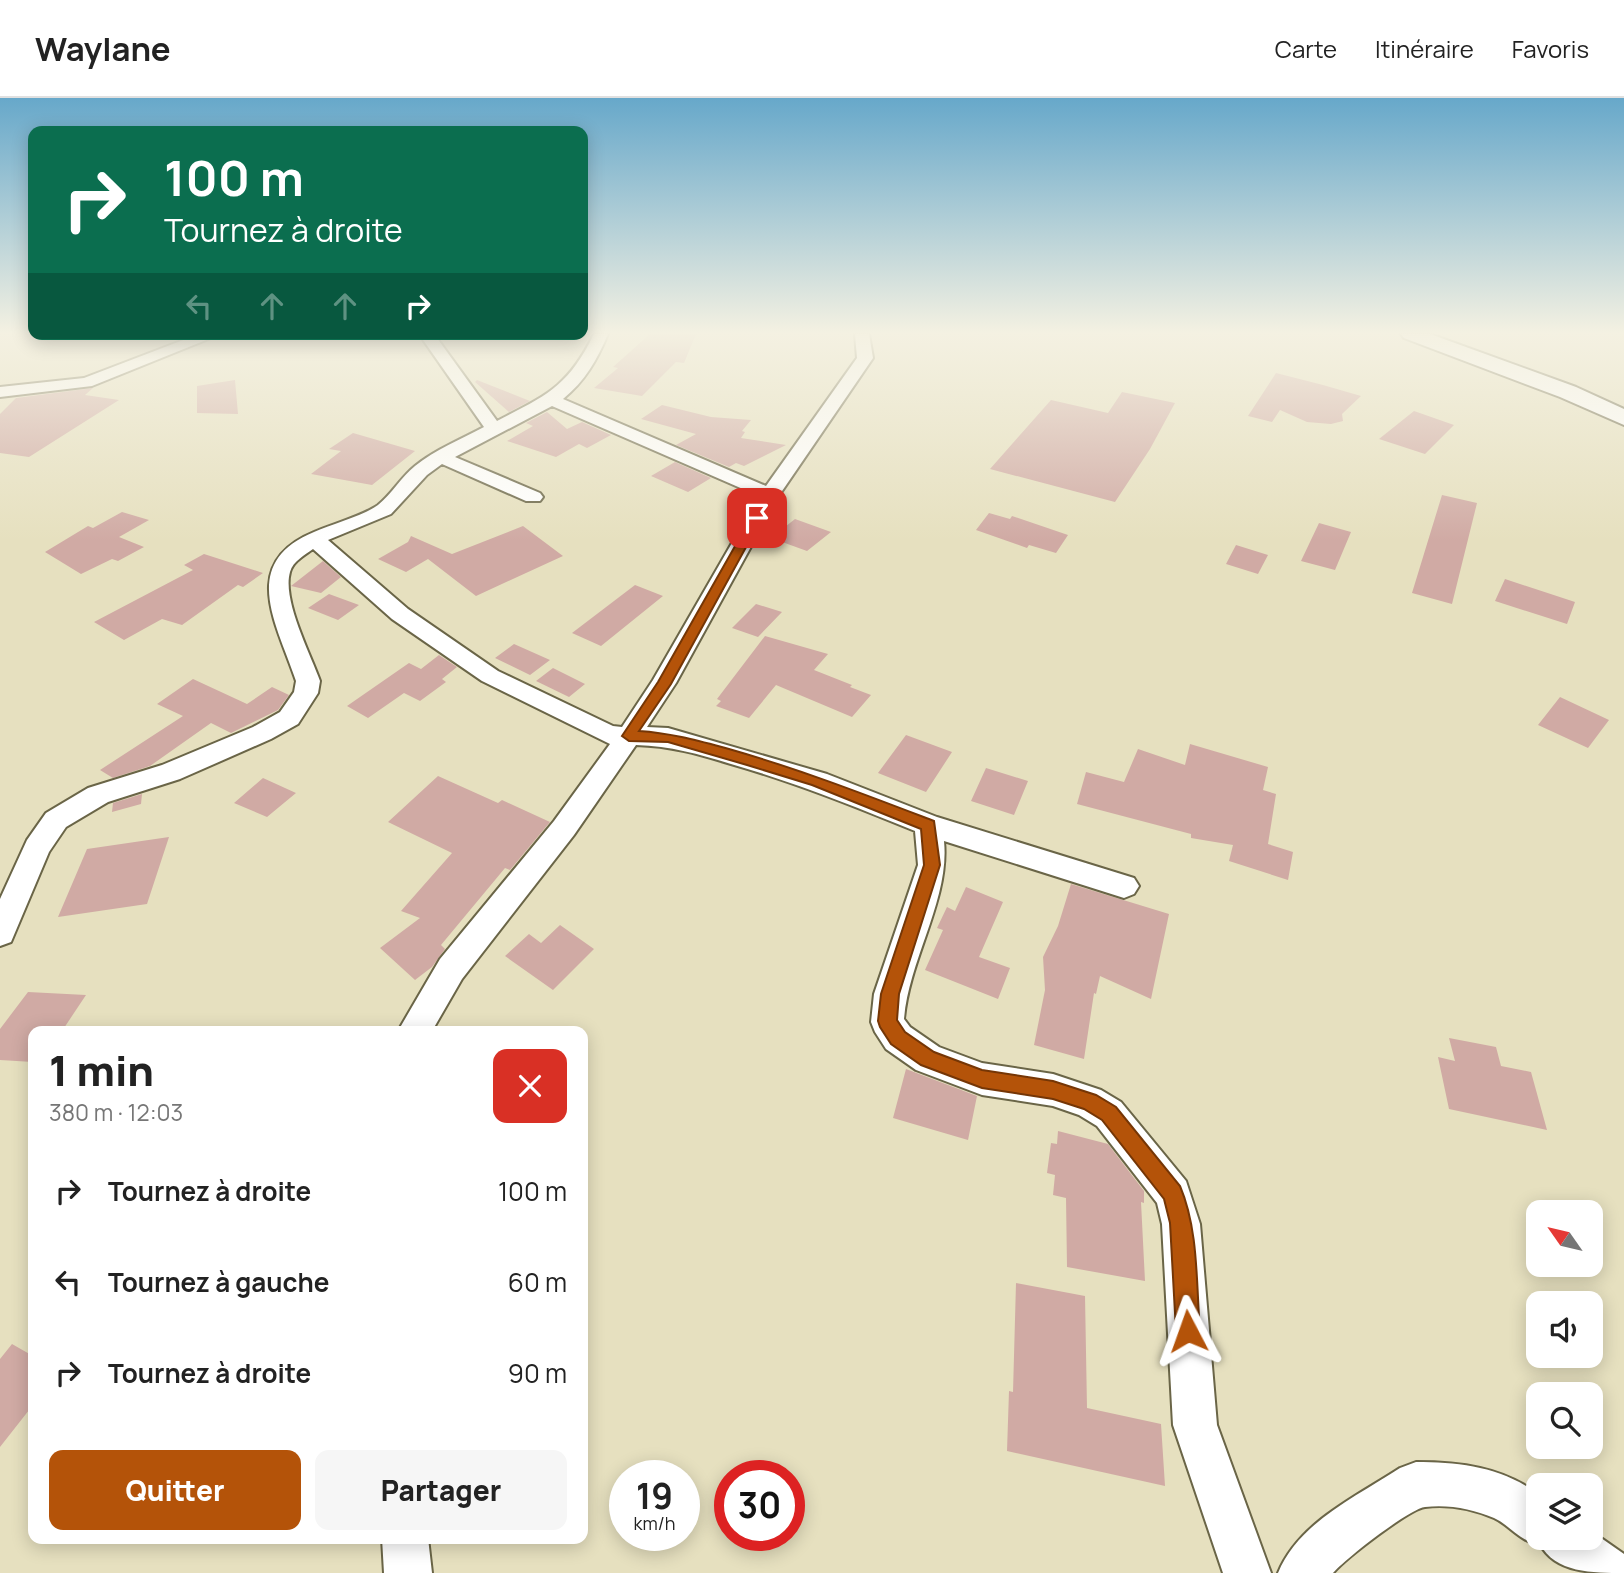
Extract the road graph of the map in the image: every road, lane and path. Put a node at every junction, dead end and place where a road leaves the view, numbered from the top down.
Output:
1 (475, 403) edge
2 (545, 403) edge
3 (558, 403) edge
4 (834, 403) edge
5 (1591, 403) edge
6 (1624, 418) edge
7 (494, 429) junction
8 (440, 457) junction
9 (770, 494) junction
10 (533, 498) dead end
11 (314, 539) junction
12 (629, 736) junction
13 (928, 825) junction
14 (1124, 886) dead end
15 (0, 933) edge
16 (417, 1026) edge
17 (1526, 1513) edge
18 (406, 1544) edge
19 (1578, 1550) edge
20 (408, 1573) edge
21 (1247, 1573) edge
22 (1302, 1573) edge
23 (1610, 1573) edge

1 - 7 street
2 - 7 street
3 - 9 street
4 - 9 street
5 - 6 highway
7 - 8 street
8 - 10 street
8 - 11 street
9 - 12 street
11 - 12 street
11 - 15 street
12 - 13 street
12 - 16 street
13 - 14 street
13 - 21 street
17 - 22 street
18 - 20 street
19 - 23 street

